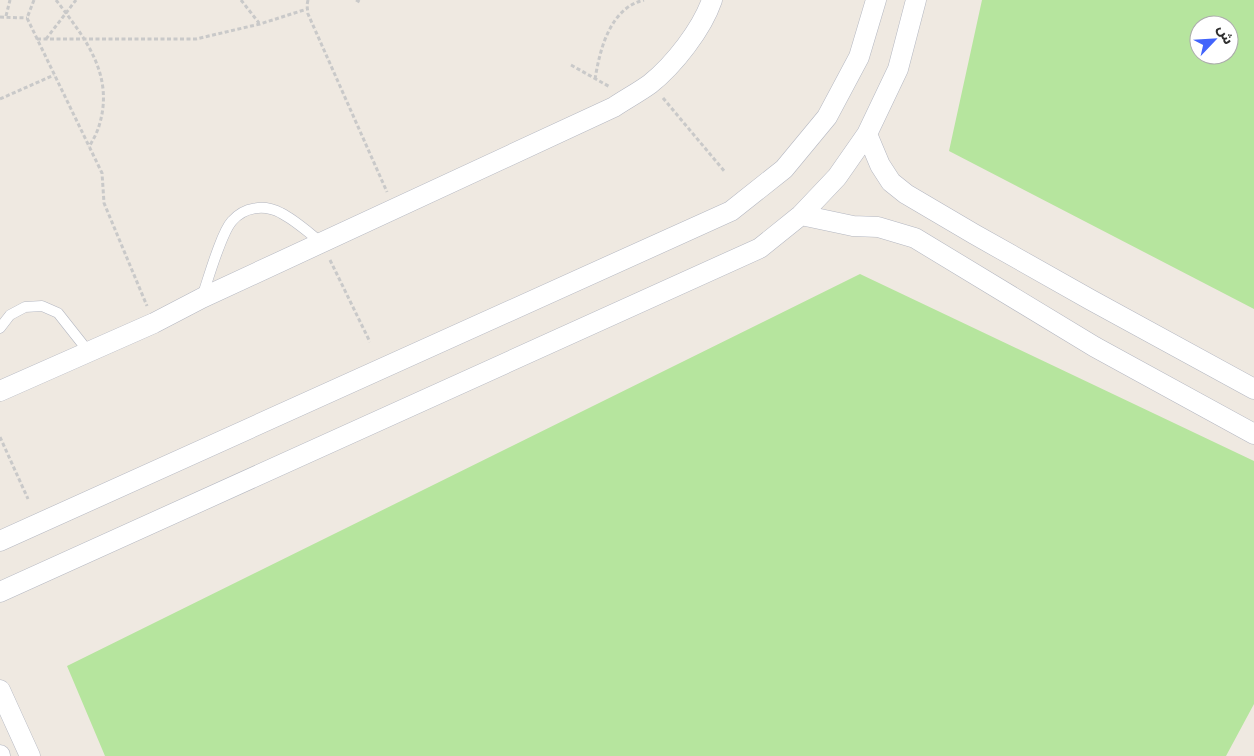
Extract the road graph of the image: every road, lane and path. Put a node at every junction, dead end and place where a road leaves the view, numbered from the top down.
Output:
1 (10, 0) edge
2 (34, 0) edge
3 (56, 0) edge
4 (76, 0) edge
5 (242, 0) edge
6 (308, 0) edge
7 (356, 0) edge
8 (644, 0) edge
9 (712, 0) edge
10 (876, 0) edge
11 (916, 0) edge
12 (360, 2) dead end
13 (307, 9) junction
14 (66, 13) junction
15 (6, 16) junction
16 (0, 17) edge
17 (26, 18) junction
18 (260, 24) junction
19 (37, 39) junction
20 (45, 39) junction
21 (85, 40) junction
22 (571, 65) dead end
23 (54, 75) junction
24 (596, 79) junction
25 (651, 83) junction
26 (629, 98) junction
27 (0, 99) edge
28 (867, 134) junction
29 (89, 147) junction
30 (725, 172) dead end
31 (394, 209) junction
32 (801, 215) junction
33 (322, 242) junction
34 (202, 298) junction
35 (154, 323) junction
36 (0, 328) edge
37 (370, 342) dead end
38 (88, 351) junction
39 (1254, 388) edge
40 (0, 391) edge
41 (1254, 434) edge
42 (0, 437) edge
43 (28, 499) dead end
44 (0, 541) edge
45 (0, 592) edge
46 (0, 690) edge
47 (30, 756) edge

1 - 15 path
2 - 17 path
3 - 14 path
4 - 14 path
5 - 18 path
6 - 13 path
7 - 12 path
8 - 24 path
9 - 25 street
10 - 44 street
11 - 28 street
13 - 18 path
13 - 31 path
14 - 20 path
14 - 21 path
15 - 16 path
15 - 17 path
17 - 19 path
18 - 21 path
19 - 20 path
19 - 23 path
20 - 21 path
21 - 29 path
22 - 24 path
23 - 27 path
23 - 29 path
24 - 26 path
25 - 26 street
25 - 30 path
26 - 31 street
28 - 32 street
28 - 39 street
29 - 35 path
31 - 33 street
32 - 41 street
32 - 45 street
33 - 34 street
33 - 34 lane
33 - 37 path
34 - 35 street
35 - 38 street
36 - 38 lane
38 - 40 street
42 - 43 path
46 - 47 street

